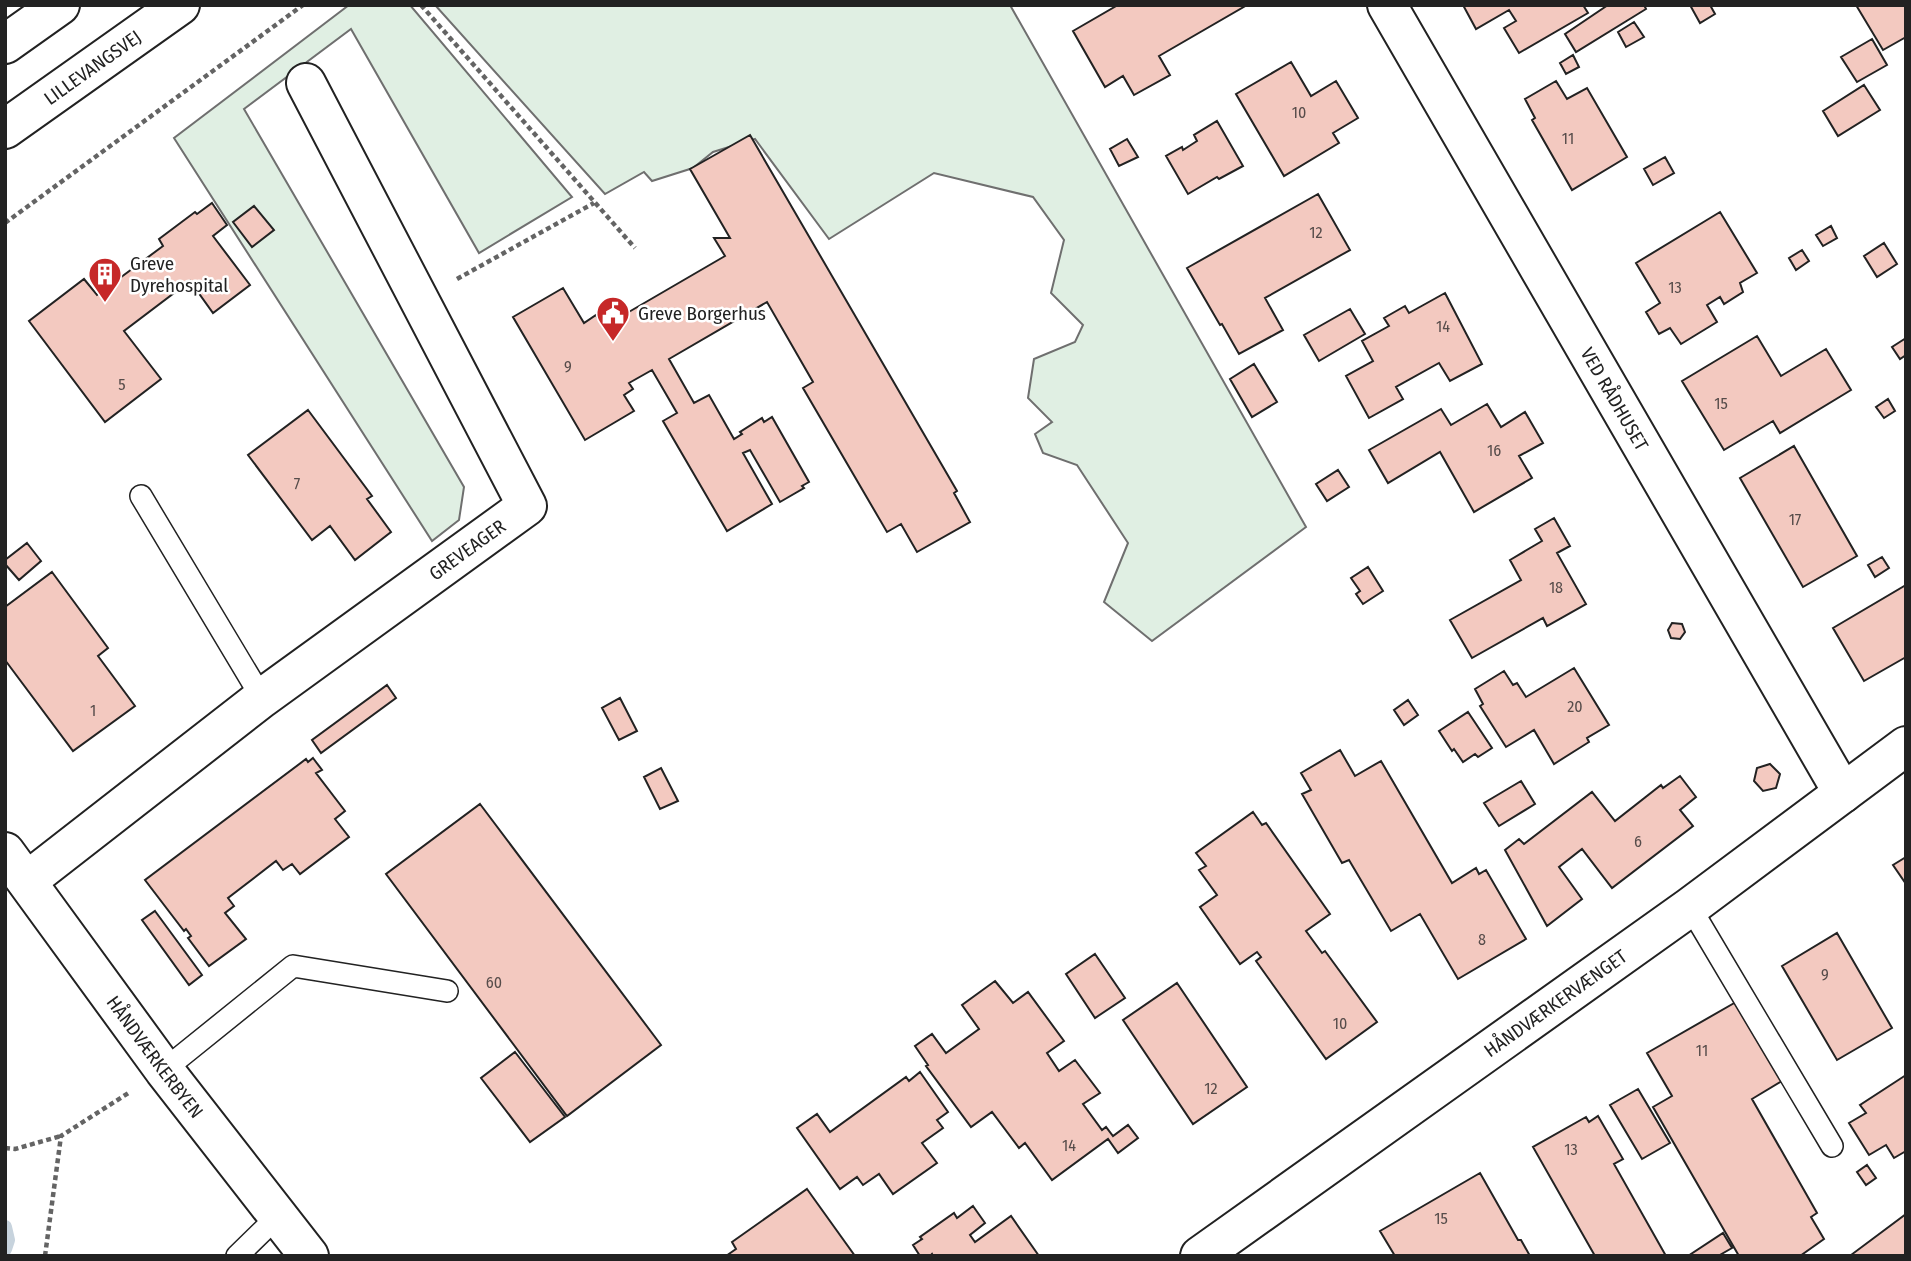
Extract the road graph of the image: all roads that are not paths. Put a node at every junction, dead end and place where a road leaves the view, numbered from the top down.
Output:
1 (60, 5) edge
2 (180, 5) edge
3 (1387, 5) edge
4 (5, 44) edge
5 (306, 83) dead end
6 (5, 129) edge
7 (141, 496) dead end
8 (262, 698) junction
9 (1906, 746) edge
10 (1843, 793) junction
11 (16, 867) edge
12 (1690, 907) junction
13 (447, 991) dead end
14 (164, 1070) junction
15 (1832, 1146) dead end
16 (278, 1216) junction
17 (237, 1256) edge
18 (309, 1256) edge
19 (1200, 1256) edge

1 - 4 street
2 - 6 street, LILLEVANGSVEJ
3 - 10 street, VED RÅDHUSET
5 - 8 street, GREVEAGER
7 - 8 lane
8 - 11 street, GREVEAGER
9 - 10 street, HÅNDVÆRKERVÆNGET
10 - 12 street, HÅNDVÆRKERVÆNGET
11 - 14 street, HÅNDVÆRKERBYEN
12 - 15 lane
12 - 19 street, HÅNDVÆRKERVÆNGET
13 - 14 lane
14 - 16 street, HÅNDVÆRKERBYEN
16 - 17 lane
16 - 18 street, HÅNDVÆRKERBYEN

